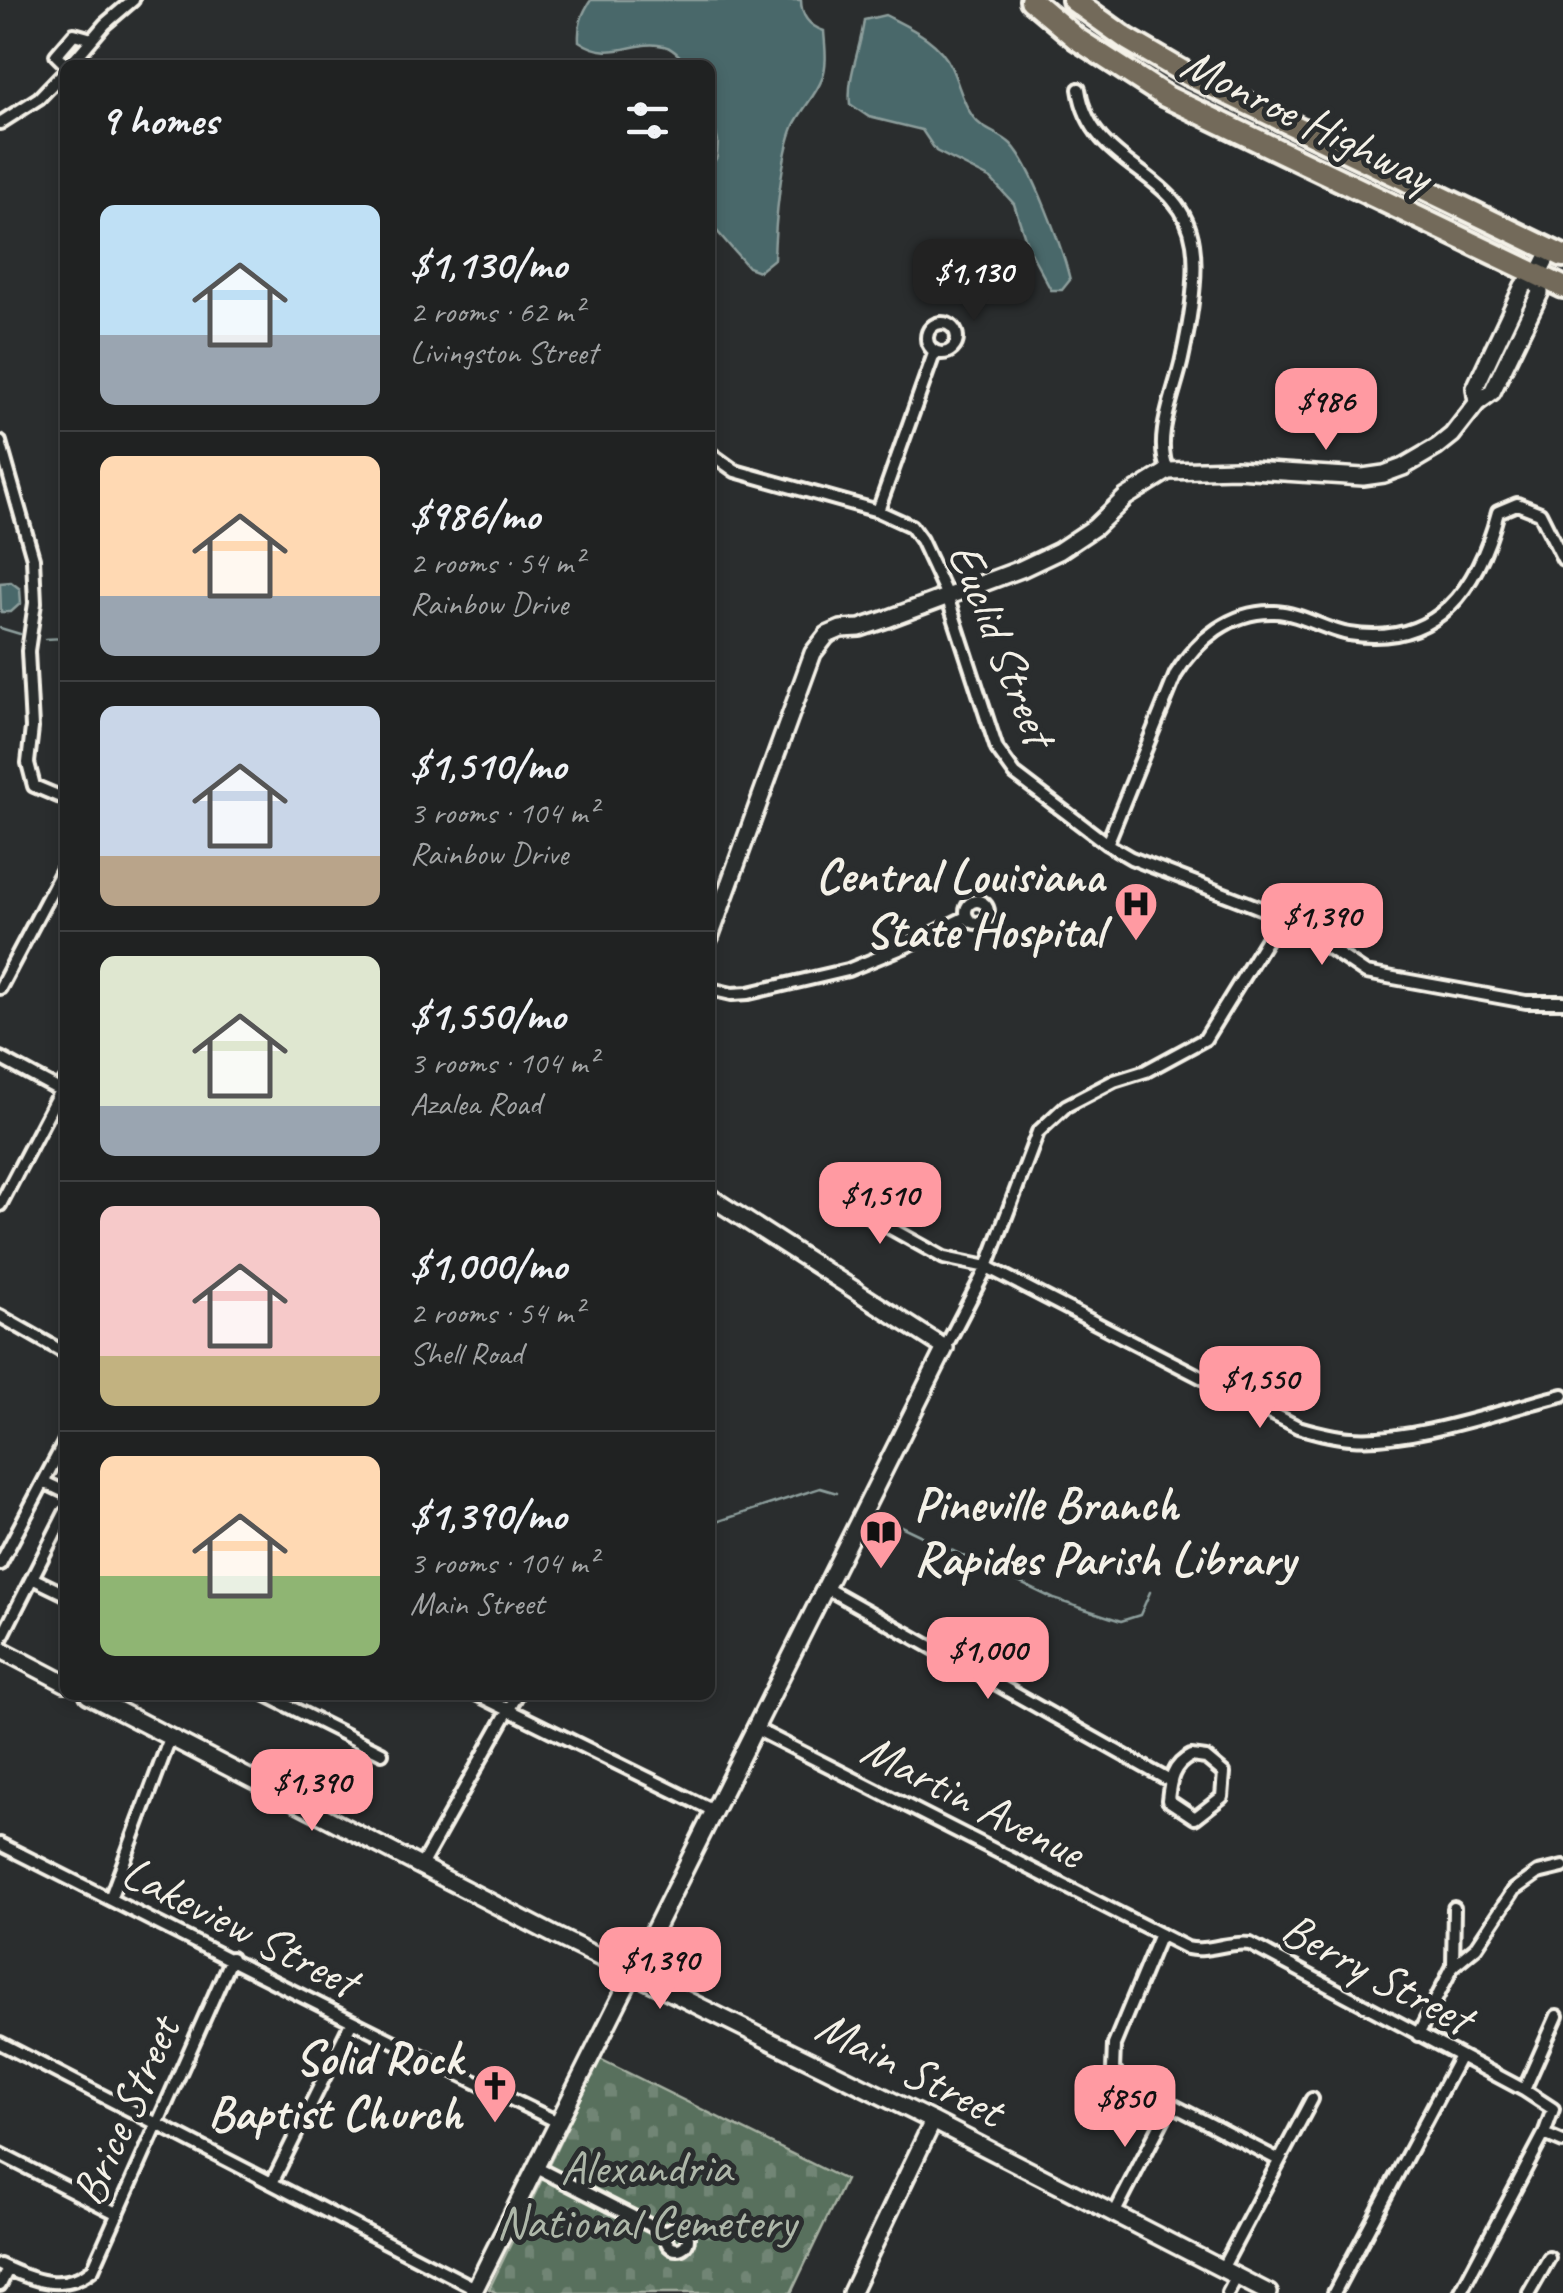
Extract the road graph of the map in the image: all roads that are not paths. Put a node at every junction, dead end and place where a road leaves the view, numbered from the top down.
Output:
1 (133, 0) edge
2 (1031, 0) edge
3 (1073, 0) edge
4 (92, 39) junction
5 (61, 60) edge
6 (73, 60) edge
7 (60, 75) edge
8 (1079, 89) dead end
9 (0, 123) edge
10 (1556, 254) edge
11 (1538, 277) junction
12 (1563, 287) edge
13 (935, 351) dead end
14 (0, 442) edge
15 (715, 456) edge
16 (1168, 471) junction
17 (878, 511) junction
18 (1563, 559) edge
19 (947, 596) junction
20 (60, 797) edge
21 (1107, 844) junction
22 (60, 875) edge
23 (1281, 916) junction
24 (966, 917) dead end
25 (715, 922) edge
26 (0, 988) edge
27 (715, 989) edge
28 (1563, 1002) edge
29 (0, 1058) edge
30 (60, 1087) edge
31 (60, 1094) edge
32 (846, 1181) dead end
33 (715, 1199) edge
34 (0, 1205) edge
35 (987, 1267) junction
36 (0, 1316) edge
37 (945, 1348) junction
38 (60, 1350) edge
39 (1563, 1394) edge
40 (60, 1451) edge
41 (44, 1482) junction
42 (60, 1490) edge
43 (60, 1523) edge
44 (0, 1564) edge
45 (32, 1578) junction
46 (826, 1588) junction
47 (60, 1592) edge
48 (0, 1641) edge
49 (0, 1649) edge
50 (60, 1680) edge
51 (98, 1700) edge
52 (276, 1700) edge
53 (488, 1700) edge
54 (514, 1700) edge
55 (509, 1710) junction
56 (754, 1728) junction
57 (170, 1738) junction
58 (382, 1753) dead end
59 (1170, 1781) junction
60 (712, 1810) junction
61 (0, 1844) edge
62 (422, 1864) junction
63 (1563, 1867) edge
64 (110, 1899) junction
65 (1454, 1908) dead end
66 (1160, 1934) junction
67 (231, 1958) junction
68 (1453, 1966) junction
69 (632, 1974) junction
70 (1558, 2016) dead end
71 (352, 2023) junction
72 (1418, 2035) junction
73 (0, 2043) edge
74 (1460, 2056) junction
75 (1524, 2090) junction
76 (1312, 2098) dead end
77 (1171, 2104) junction
78 (933, 2121) junction
79 (558, 2122) junction
80 (158, 2124) junction
81 (1544, 2134) junction
82 (1563, 2142) edge
83 (0, 2154) edge
84 (1279, 2160) junction
85 (535, 2168) junction
86 (272, 2184) junction
87 (118, 2214) junction
88 (1114, 2214) junction
89 (666, 2234) dead end
90 (1550, 2258) dead end
91 (4, 2267) edge
92 (1229, 2272) junction
93 (0, 2285) edge
94 (474, 2290) edge
95 (1461, 2290) edge
96 (851, 2293) edge
97 (1228, 2293) edge
98 (1268, 2293) edge
99 (1334, 2293) edge
100 (1476, 2293) edge
101 (1529, 2293) edge

1 - 4 street
2 - 11 highway, Monroe Highway
3 - 10 highway, Monroe Highway
4 - 5 street
4 - 6 street
7 - 9 street
8 - 16 street
10 - 11 street
11 - 12 highway, Monroe Highway
11 - 16 street
13 - 17 street
14 - 20 street
15 - 17 street, Euclid Street
16 - 19 street
17 - 19 street, Euclid Street
18 - 21 street
19 - 21 street, Euclid Street
19 - 25 street
21 - 23 street, Euclid Street
22 - 26 street
23 - 28 street, Euclid Street
23 - 35 street
24 - 27 street
29 - 30 street
31 - 34 street
32 - 35 street
33 - 37 street
35 - 37 street
35 - 39 street
36 - 38 street
37 - 46 street
40 - 41 street
41 - 42 street
41 - 44 street
43 - 45 street
45 - 47 street
45 - 48 street
46 - 56 street
46 - 59 street
49 - 50 street
51 - 57 street, Main Street
52 - 58 street
53 - 55 street
54 - 55 street
55 - 60 street
55 - 62 street
56 - 60 street
56 - 66 street, Martin Avenue
57 - 62 street, Main Street
57 - 64 street
59 - 59 street
60 - 69 street
61 - 64 street, Lakeview Street
62 - 69 street, Main Street
63 - 68 street
64 - 67 street, Lakeview Street
65 - 68 street
66 - 72 street, Berry Street
66 - 77 street
67 - 71 street, Lakeview Street
67 - 80 street, Brice Street
68 - 72 street
69 - 78 street, Main Street
69 - 79 street
70 - 75 street
71 - 79 street, Lakeview Street
71 - 86 street
72 - 74 street, Berry Street
73 - 80 street
74 - 75 street, Berry Street
74 - 99 street
75 - 81 street, Berry Street
76 - 84 street
77 - 84 street
77 - 88 street
78 - 88 street, Main Street
78 - 96 street
79 - 85 street
80 - 86 street
80 - 87 street, Brice Street
81 - 82 street
81 - 95 street
83 - 87 street
84 - 92 street
85 - 89 street
85 - 94 street
86 - 94 street
87 - 91 street, Brice Street
88 - 92 street, Main Street
90 - 101 street
91 - 93 street
92 - 97 street
92 - 98 street, Main Street
95 - 100 street

